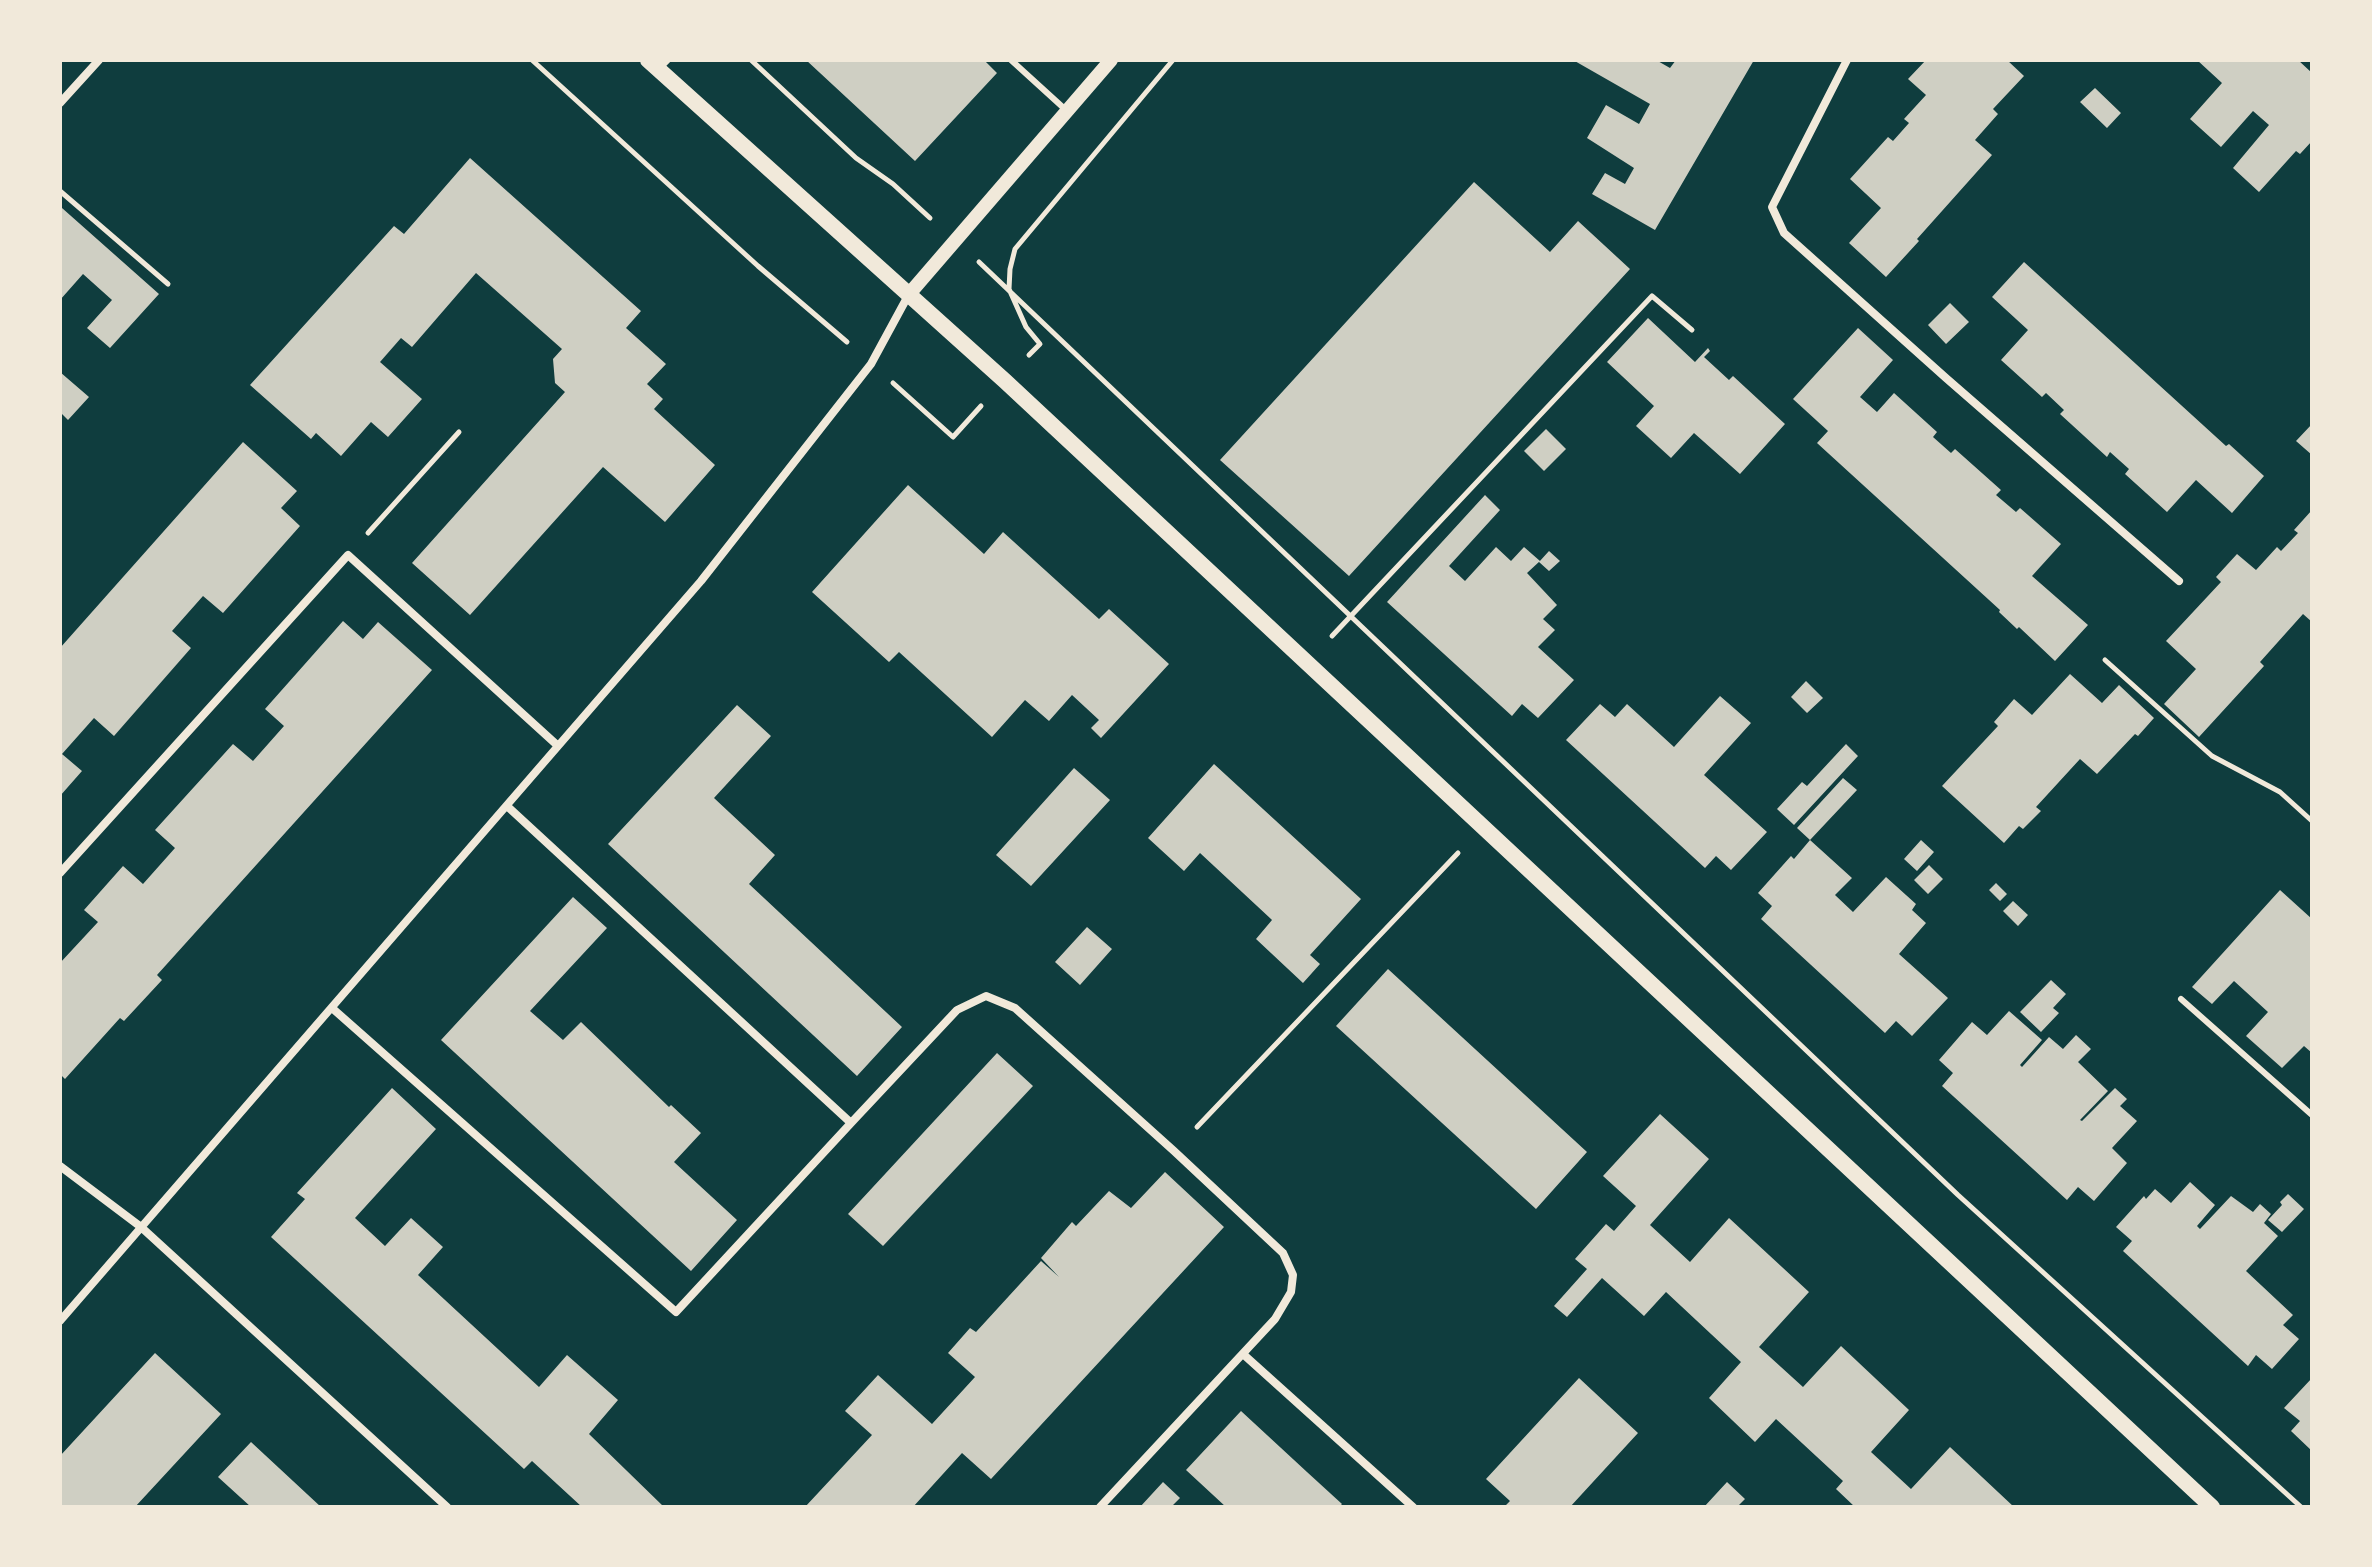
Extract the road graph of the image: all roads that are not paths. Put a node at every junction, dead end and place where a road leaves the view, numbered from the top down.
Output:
1 (99, 60) edge
2 (1011, 60) edge
3 (1111, 60) edge
4 (1847, 60) edge
5 (659, 63) edge
6 (60, 103) edge
7 (1067, 111) junction
8 (910, 293) junction
9 (2179, 581) dead end
10 (557, 745) junction
11 (507, 806) junction
12 (60, 873) edge
13 (2181, 999) dead end
14 (332, 1008) junction
15 (2312, 1115) edge
16 (851, 1123) junction
17 (60, 1166) edge
18 (141, 1227) junction
19 (60, 1321) edge
20 (1243, 1354) junction
21 (447, 1507) edge
22 (1100, 1507) edge
23 (1413, 1507) edge
24 (2212, 1507) edge

1 - 6 street
2 - 7 lane
3 - 7 street
4 - 9 street
5 - 8 main road
7 - 8 street
8 - 10 street
8 - 24 main road
10 - 11 street
10 - 12 street
11 - 14 street
11 - 16 street
13 - 15 lane
14 - 16 street
14 - 18 street
16 - 20 street
17 - 18 street
18 - 19 street
18 - 21 street
20 - 22 street
20 - 23 street

